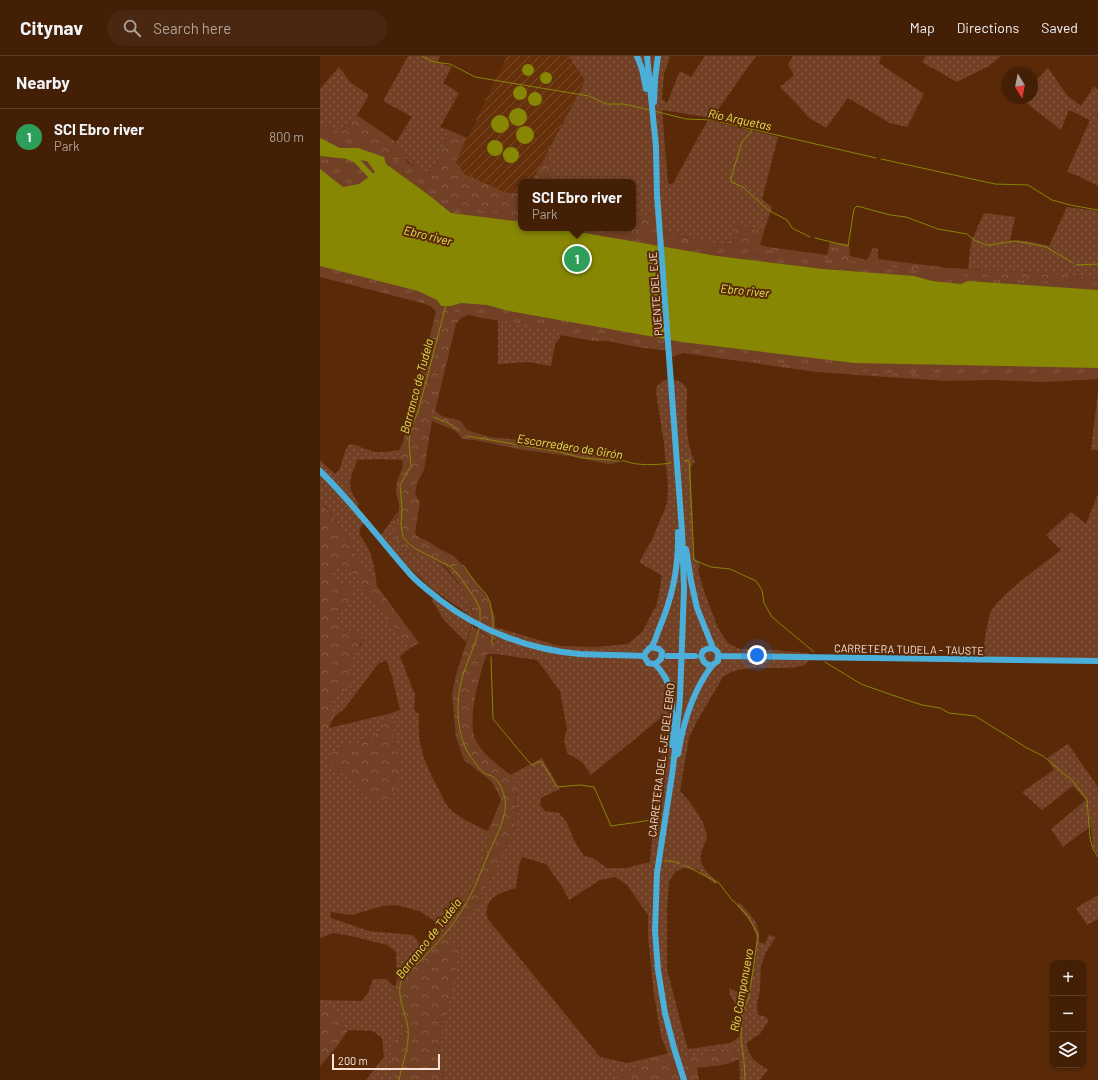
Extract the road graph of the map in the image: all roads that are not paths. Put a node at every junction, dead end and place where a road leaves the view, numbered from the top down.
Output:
1 (637, 56) edge
2 (647, 56) edge
3 (658, 56) edge
4 (656, 147) junction
5 (656, 171) junction
6 (672, 392) joint
7 (676, 452) junction
8 (320, 471) edge
9 (678, 483) junction
10 (651, 647) junction
11 (713, 648) junction
12 (644, 656) junction
13 (665, 656) junction
14 (698, 656) junction
15 (719, 656) junction
16 (1098, 661) edge
17 (655, 664) junction
18 (712, 665) junction
19 (668, 803) junction
20 (663, 836) junction
21 (684, 1080) edge

1 - 5 main road
2 - 4 main road
3 - 4 main road
4 - 5 main road
5 - 6 main road, PUENTE DEL EJE
6 - 7 main road, CARRETERA DEL EJE DEL EBRO
7 - 9 main road, CARRETERA DEL EJE DEL EBRO
7 - 11 main road
8 - 12 main road
9 - 10 main road
9 - 19 main road, CARRETERA DEL EJE DEL EBRO
10 - 12 main road
10 - 13 main road
11 - 14 main road
11 - 15 main road
12 - 17 main road
13 - 14 main road, bridge
13 - 17 main road
14 - 18 main road
15 - 16 main road, CARRETERA TUDELA - TAUSTE
15 - 18 main road
17 - 20 main road
18 - 19 main road
19 - 20 main road, CARRETERA DEL EJE DEL EBRO
20 - 21 main road, CARRETERA DEL EJE DEL EBRO

